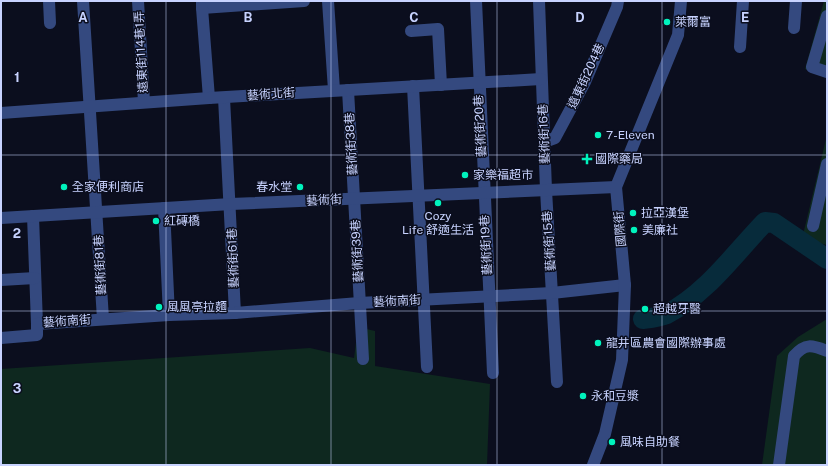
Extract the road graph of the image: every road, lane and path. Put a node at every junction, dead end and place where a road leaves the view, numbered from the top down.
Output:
1 (49, 1) edge
2 (84, 1) edge
3 (138, 1) edge
4 (304, 1) edge
5 (328, 1) edge
6 (476, 1) edge
7 (538, 1) edge
8 (618, 1) edge
9 (682, 1) edge
10 (743, 1) edge
11 (796, 1) edge
12 (202, 5) edge
13 (827, 16) edge
14 (50, 23) dead end
15 (794, 28) dead end
16 (410, 31) dead end
17 (740, 47) dead end
18 (827, 72) edge
19 (541, 79) junction
20 (478, 83) junction
21 (441, 85) junction
22 (413, 86) junction
23 (334, 90) junction
24 (348, 90) junction
25 (209, 98) junction
26 (224, 98) junction
27 (144, 102) junction
28 (91, 107) junction
29 (1, 113) edge
30 (544, 142) junction
31 (827, 164) edge
32 (616, 187) junction
33 (546, 190) junction
34 (484, 193) junction
35 (419, 196) junction
36 (823, 197) edge
37 (354, 198) junction
38 (230, 204) junction
39 (164, 208) junction
40 (98, 212) junction
41 (33, 216) junction
42 (1, 218) edge
43 (813, 226) dead end
44 (35, 278) junction
45 (1, 280) edge
46 (625, 284) junction
47 (552, 293) junction
48 (489, 297) junction
49 (424, 300) junction
50 (359, 303) junction
51 (235, 313) junction
52 (169, 315) junction
53 (103, 319) junction
54 (37, 324) junction
55 (1, 338) edge
56 (827, 351) edge
57 (363, 359) dead end
58 (428, 367) dead end
59 (493, 373) dead end
60 (557, 382) dead end
61 (593, 465) edge
62 (779, 465) edge

1 - 14 street
2 - 28 street, 藝術街81巷
3 - 27 street, 遠東街114巷1弄
4 - 12 street
5 - 23 street
6 - 20 street, 藝術街20巷
7 - 19 street, 藝術街16巷
8 - 30 street, 遠東街204巷
9 - 32 street, 國際街
10 - 17 street
11 - 15 street
12 - 25 street
13 - 18 street
16 - 21 street
19 - 20 street, 藝術北街
19 - 30 street, 藝術街16巷
20 - 21 street, 藝術北街
20 - 34 street, 藝術街20巷
21 - 22 street, 藝術北街
22 - 24 street, 藝術北街
22 - 35 street
23 - 24 street, 藝術北街
23 - 26 street, 藝術北街
24 - 37 street, 藝術街38巷
25 - 26 street, 藝術北街
25 - 27 street, 藝術北街
26 - 38 street, 藝術街61巷
27 - 28 street, 藝術北街
28 - 29 street, 藝術北街
28 - 40 street, 藝術街81巷
30 - 33 street, 藝術街16巷
31 - 36 street
32 - 33 street, 藝術街
32 - 46 street, 國際街
33 - 34 street, 藝術街
33 - 47 street, 藝術街15巷
34 - 35 street, 藝術街
34 - 48 street, 藝術街19巷
35 - 37 street, 藝術街
35 - 49 street
36 - 43 street
37 - 38 street, 藝術街
37 - 50 street, 藝術街39巷
38 - 39 street, 藝術街
38 - 51 street, 藝術街61巷
39 - 40 street, 藝術街
39 - 52 street
40 - 41 street, 藝術街
40 - 53 street, 藝術街81巷
41 - 42 street, 藝術街
41 - 44 street
44 - 45 street
44 - 54 street
46 - 47 street, 藝術南街
46 - 61 street, 國際街
47 - 48 street, 藝術南街
47 - 60 street, 藝術街15巷
48 - 49 street, 藝術南街
48 - 59 street, 藝術街19巷
49 - 50 street, 藝術南街
49 - 58 street
50 - 51 street, 藝術南街
50 - 57 street, 藝術街39巷
51 - 52 street, 藝術南街
52 - 53 street, 藝術南街
53 - 54 street, 藝術南街
54 - 55 street, 藝術南街
56 - 62 street

